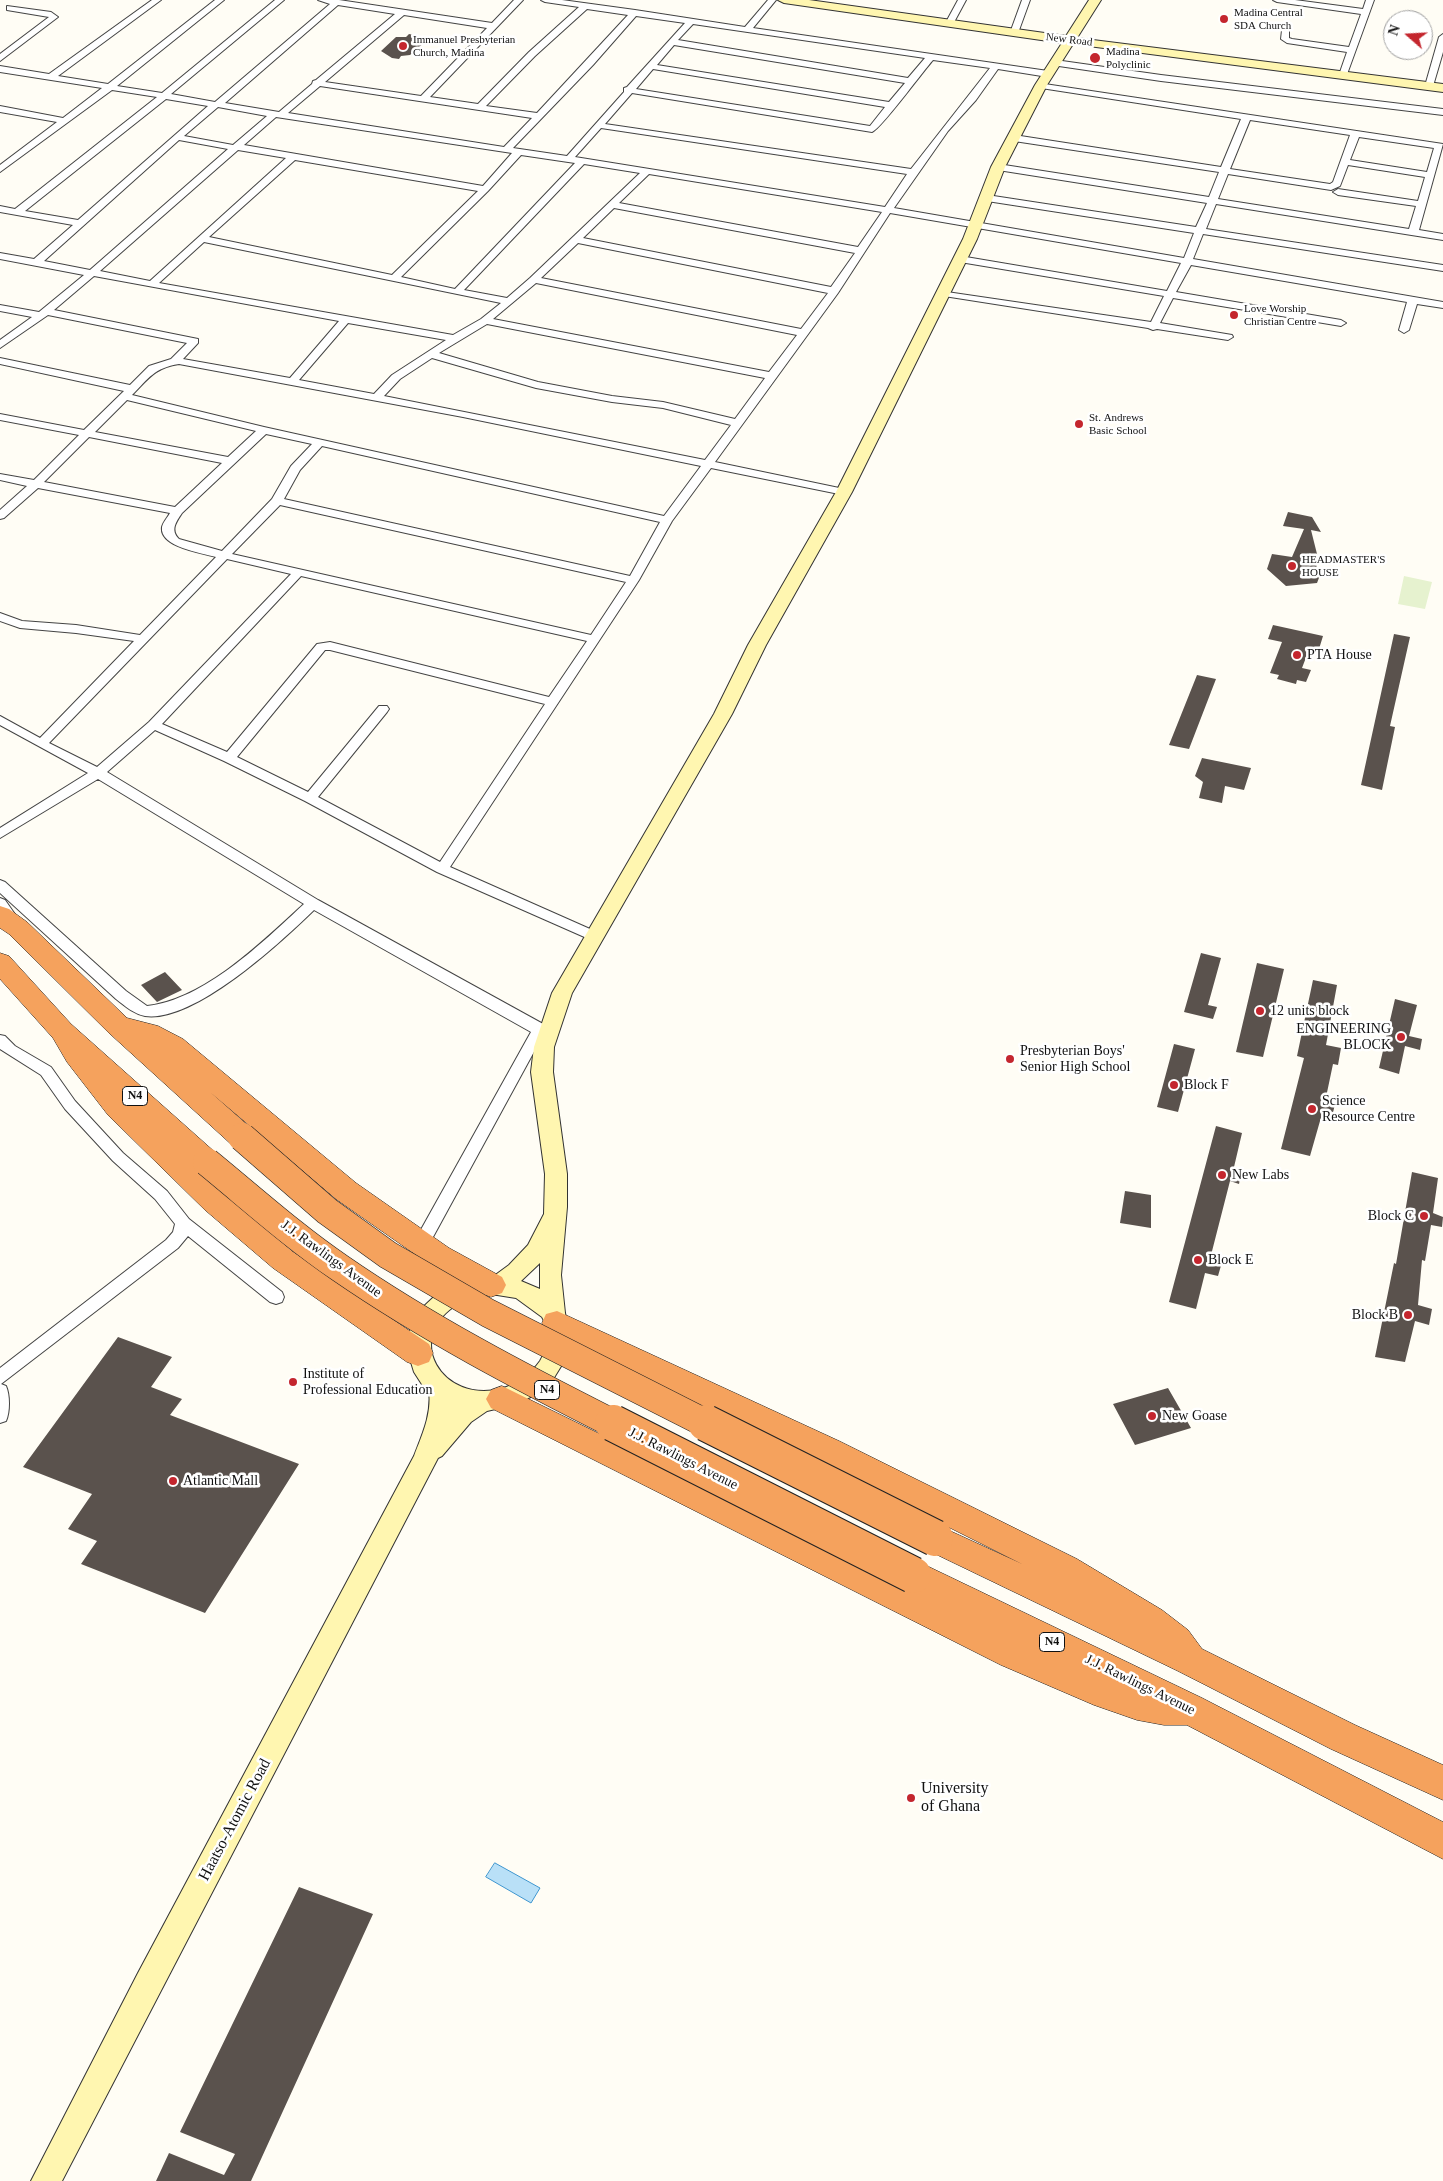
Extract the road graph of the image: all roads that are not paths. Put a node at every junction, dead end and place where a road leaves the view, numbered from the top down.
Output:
1 (20, 0) edge
2 (157, 0) edge
3 (220, 0) edge
4 (280, 0) edge
5 (322, 0) edge
6 (519, 0) edge
7 (544, 0) edge
8 (772, 0) edge
9 (784, 0) edge
10 (962, 0) edge
11 (1026, 0) edge
12 (1095, 0) edge
13 (1277, 0) edge
14 (1370, 0) edge
15 (337, 2) junction
16 (822, 3) edge
17 (585, 6) junction
18 (10, 8) junction
19 (402, 12) junction
20 (635, 12) junction
21 (1365, 12) junction
22 (0, 15) edge
23 (691, 21) junction
24 (949, 24) junction
25 (492, 26) junction
26 (748, 29) junction
27 (1286, 30) dead end
28 (1014, 33) junction
29 (1443, 37) edge
30 (1069, 40) junction
31 (672, 42) junction
32 (1353, 50) junction
33 (931, 56) junction
34 (0, 58) edge
35 (650, 66) junction
36 (996, 66) junction
37 (0, 69) edge
38 (1048, 74) junction
39 (1343, 75) junction
40 (51, 78) junction
41 (910, 81) junction
42 (316, 83) junction
43 (1429, 86) junction
44 (110, 87) junction
45 (1443, 88) edge
46 (627, 90) junction
47 (164, 96) junction
48 (423, 99) junction
49 (216, 104) junction
50 (891, 105) junction
51 (480, 106) junction
52 (0, 109) edge
53 (1443, 112) edge
54 (278, 114) junction
55 (538, 116) junction
56 (1247, 116) junction
57 (65, 121) junction
58 (597, 125) junction
59 (1355, 134) junction
60 (177, 138) junction
61 (1014, 138) junction
62 (1441, 147) edge
63 (237, 148) junction
64 (507, 149) junction
65 (518, 151) junction
66 (294, 156) junction
67 (568, 160) junction
68 (580, 162) junction
69 (1344, 162) junction
70 (998, 167) junction
71 (0, 169) edge
72 (647, 170) junction
73 (1224, 171) junction
74 (913, 172) junction
75 (1430, 176) junction
76 (485, 189) junction
77 (1338, 192) dead end
78 (987, 198) junction
79 (1212, 202) junction
80 (1422, 204) junction
81 (613, 205) junction
82 (0, 209) edge
83 (887, 210) junction
84 (17, 212) junction
85 (78, 223) junction
86 (976, 226) junction
87 (1200, 231) junction
88 (1413, 233) junction
89 (1443, 237) edge
90 (203, 239) junction
91 (576, 240) junction
92 (862, 251) junction
93 (0, 256) edge
94 (960, 259) junction
95 (1187, 262) junction
96 (36, 263) junction
97 (1443, 268) edge
98 (92, 273) junction
99 (395, 278) junction
100 (534, 280) junction
101 (153, 283) junction
102 (834, 291) junction
103 (457, 292) junction
104 (944, 293) junction
105 (1169, 294) junction
106 (1413, 300) junction
107 (509, 301) junction
108 (1443, 305) edge
109 (0, 308) edge
110 (42, 314) junction
111 (345, 320) junction
112 (484, 321) junction
113 (1341, 323) dead end
114 (1153, 327) junction
115 (1404, 330) dead end
116 (803, 333) junction
117 (1228, 337) dead end
118 (455, 338) junction
119 (0, 345) edge
120 (431, 354) junction
121 (175, 361) junction
122 (0, 362) edge
123 (772, 376) junction
124 (293, 381) junction
125 (128, 392) junction
126 (376, 398) junction
127 (0, 417) edge
128 (738, 423) junction
129 (264, 430) junction
130 (88, 432) junction
131 (320, 442) junction
132 (231, 461) junction
133 (706, 464) junction
134 (0, 476) edge
135 (36, 484) junction
136 (844, 492) junction
137 (277, 501) junction
138 (177, 512) junction
139 (0, 516) edge
140 (667, 520) junction
141 (224, 555) junction
142 (299, 572) junction
143 (633, 580) junction
144 (0, 617) edge
145 (142, 639) junction
146 (594, 639) junction
147 (552, 702) junction
148 (383, 709) dead end
149 (0, 720) edge
150 (154, 725) junction
151 (41, 744) junction
152 (229, 758) junction
153 (98, 773) junction
154 (310, 798) junction
155 (0, 834) edge
156 (442, 870) junction
157 (0, 885) edge
158 (0, 903) edge
159 (313, 903) junction
160 (9, 922) edge
161 (594, 936) junction
162 (0, 962) edge
163 (118, 1026) junction
164 (62, 1031) junction
165 (544, 1032) junction
166 (0, 1040) edge
167 (556, 1207) junction
168 (182, 1224) junction
169 (421, 1244) junction
170 (494, 1285) junction
171 (276, 1297) dead end
172 (555, 1318) junction
173 (418, 1352) junction
174 (0, 1378) edge
175 (440, 1388) junction
176 (0, 1391) edge
177 (492, 1400) junction
178 (0, 1416) edge
179 (425, 1459) junction
180 (1190, 1660) junction
181 (1190, 1709) junction
182 (1443, 1783) edge
183 (1443, 1842) edge
184 (46, 2181) edge

1 - 18 street
2 - 40 street
3 - 44 street
4 - 47 street
5 - 15 street
6 - 25 street
7 - 17 street
8 - 26 street
9 - 16 street, New Road
10 - 24 street
11 - 28 street
12 - 30 street
13 - 21 street
14 - 21 street
15 - 19 street
15 - 49 street
16 - 24 street, New Road
17 - 20 street
17 - 51 street
18 - 22 street
18 - 34 street
19 - 25 street
19 - 42 street
20 - 23 street
20 - 55 street
21 - 32 street
23 - 26 street
23 - 31 street
24 - 28 street, New Road
25 - 48 street
26 - 33 street
27 - 32 street
28 - 30 street, New Road
29 - 43 street
30 - 38 street
30 - 39 street, New Road
31 - 35 street
31 - 41 street
32 - 39 street
33 - 36 street
33 - 41 street
35 - 46 street
35 - 50 street
36 - 38 street
36 - 74 street
37 - 40 street
38 - 53 street
38 - 56 street
38 - 61 street
39 - 43 street, New Road
40 - 44 street
41 - 50 street
42 - 48 street
42 - 54 street
43 - 45 street, New Road
44 - 47 street
44 - 57 street
46 - 50 street
46 - 58 street
47 - 49 street
47 - 84 street
48 - 51 street
49 - 54 street
49 - 60 street
51 - 55 street
52 - 57 street
54 - 63 street
54 - 64 street
55 - 64 street
56 - 59 street
56 - 73 street
57 - 71 street
58 - 67 street
58 - 74 street
59 - 62 street
59 - 69 street
60 - 63 street
60 - 85 street
61 - 70 street
61 - 73 street
62 - 75 street
63 - 66 street
63 - 98 street
64 - 65 street
65 - 67 street
65 - 76 street
66 - 76 street
66 - 90 street
67 - 68 street
68 - 72 street
68 - 103 street
69 - 73 street
69 - 75 street
70 - 78 street
70 - 79 street
72 - 81 street
72 - 83 street
73 - 79 street
74 - 83 street
75 - 80 street
76 - 99 street
77 - 80 street
78 - 86 street
78 - 87 street
79 - 87 street
79 - 88 street
80 - 88 street
81 - 91 street
81 - 92 street
82 - 84 street
83 - 86 street
83 - 92 street
84 - 85 street
85 - 96 street
86 - 94 street
86 - 95 street
87 - 95 street
87 - 97 street
88 - 89 street
90 - 99 street
90 - 101 street
91 - 100 street
91 - 102 street
92 - 102 street
93 - 96 street
94 - 104 street
94 - 105 street
95 - 105 street
95 - 106 street
96 - 98 street
98 - 101 street
98 - 110 street
99 - 103 street
100 - 107 street
100 - 116 street
101 - 111 street
102 - 116 street
103 - 107 street
104 - 114 street
104 - 136 street
105 - 113 street
105 - 114 street
106 - 108 street
106 - 115 street
107 - 112 street
109 - 110 street
110 - 119 street
110 - 121 street
111 - 118 street
111 - 124 street
112 - 118 street
112 - 123 street
114 - 117 street
116 - 123 street
118 - 120 street
120 - 126 street
120 - 128 street
121 - 124 street
121 - 125 street
122 - 125 street
123 - 128 street
124 - 126 street
125 - 129 street
125 - 130 street
126 - 133 street
127 - 130 street
128 - 133 street
129 - 131 street
129 - 132 street
130 - 132 street
130 - 135 street
131 - 137 street
131 - 140 street
132 - 138 street
133 - 136 street
133 - 140 street
134 - 135 street
135 - 138 street
135 - 139 street
136 - 161 street
137 - 141 street
137 - 143 street
138 - 141 street
140 - 143 street
141 - 142 street
141 - 145 street
142 - 146 street
142 - 150 street
143 - 146 street
144 - 145 street
145 - 151 street
146 - 147 street
147 - 152 street
147 - 156 street
148 - 154 street
149 - 151 street
150 - 152 street
150 - 153 street
151 - 153 street
152 - 154 street
153 - 155 street
153 - 159 street
154 - 156 street
156 - 161 street
157 - 159 street
158 - 160 street
159 - 165 street
160 - 163 highway
161 - 165 street
162 - 164 highway, J.J. Rawlings Avenue / N4
163 - 169 highway
163 - 180 highway, bridge
164 - 173 highway
164 - 181 highway, J.J. Rawlings Avenue / N4, bridge
165 - 167 street
165 - 169 street
166 - 168 street
167 - 170 street
167 - 172 street
168 - 171 street
168 - 174 street
169 - 170 highway
170 - 172 street
170 - 173 street
172 - 177 street
172 - 180 highway
173 - 175 street
175 - 177 street
175 - 179 street, Haatso-Atomic Road
176 - 178 street
177 - 179 street, Haatso-Atomic Road
177 - 181 highway
179 - 184 street, Haatso-Atomic Road
180 - 182 highway
181 - 183 highway, J.J. Rawlings Avenue / N4

